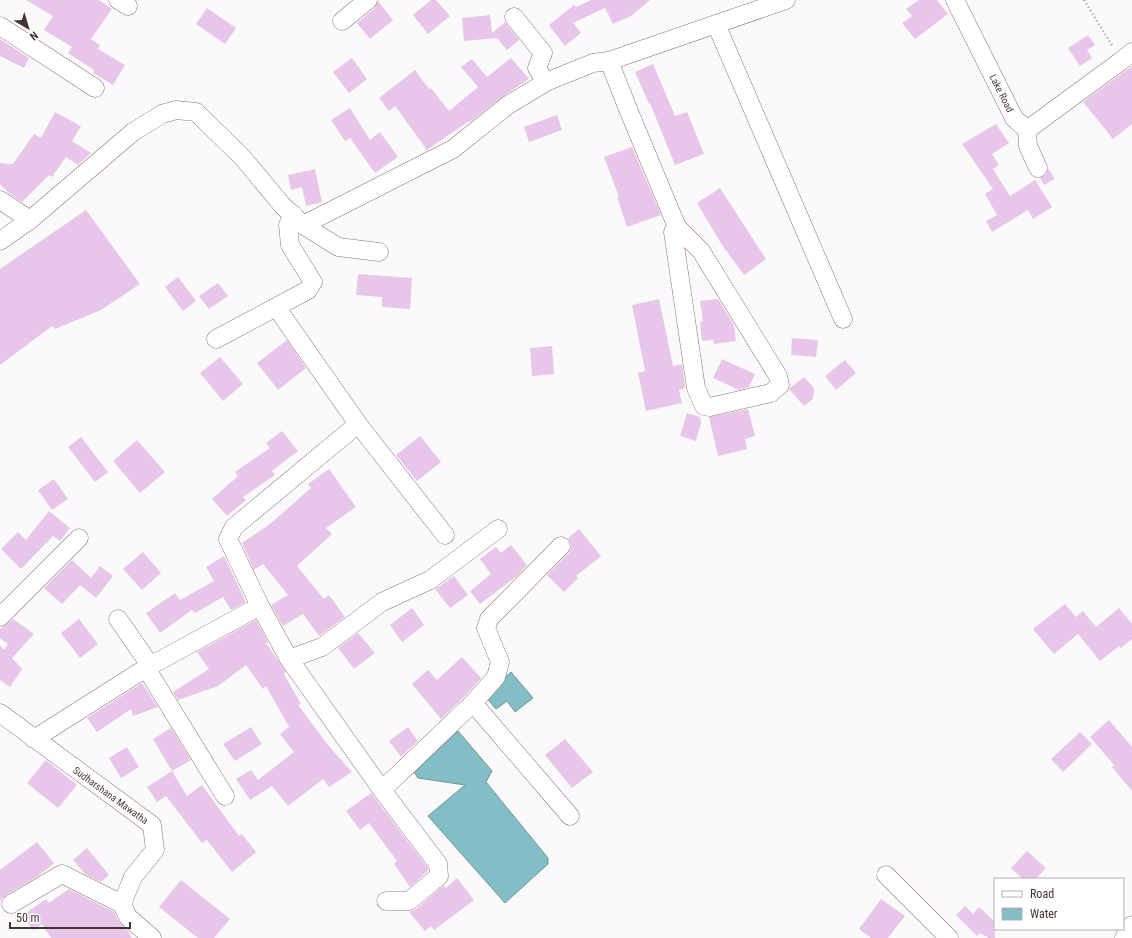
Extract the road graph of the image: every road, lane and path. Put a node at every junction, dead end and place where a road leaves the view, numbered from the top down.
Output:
1 (368, 0) edge
2 (786, 0) edge
3 (955, 0) edge
4 (1084, 0) edge
5 (514, 17) dead end
6 (342, 21) dead end
7 (716, 24) junction
8 (0, 26) edge
9 (1127, 56) edge
10 (609, 61) junction
11 (546, 82) junction
12 (95, 88) dead end
13 (1027, 130) junction
14 (1038, 168) dead end
15 (0, 200) edge
16 (298, 219) junction
17 (30, 220) junction
18 (677, 226) junction
19 (0, 241) edge
20 (379, 252) dead end
21 (276, 307) junction
22 (843, 319) dead end
23 (216, 339) dead end
24 (358, 424) junction
25 (498, 529) dead end
26 (445, 535) dead end
27 (80, 538) dead end
28 (561, 546) dead end
29 (260, 606) junction
30 (0, 617) edge
31 (118, 619) dead end
32 (289, 659) junction
33 (148, 667) junction
34 (473, 704) junction
35 (0, 713) edge
36 (34, 739) junction
37 (382, 790) junction
38 (225, 796) dead end
39 (570, 816) dead end
40 (886, 875) dead end
41 (386, 901) dead end
42 (11, 904) dead end
43 (122, 904) junction
44 (1132, 925) edge
45 (152, 938) edge
46 (949, 938) edge
47 (1124, 938) edge

1 - 6 street
2 - 7 street
3 - 13 street, Lake Road
4 - 9 path
5 - 11 street
7 - 10 street
7 - 22 street
8 - 12 street
9 - 13 street
10 - 11 street
10 - 18 street
11 - 16 street
13 - 14 street
15 - 17 street
16 - 17 street
16 - 20 street
16 - 21 street
17 - 19 street
18 - 18 street
21 - 23 street
21 - 24 street
24 - 26 street
24 - 29 street
25 - 32 street
27 - 30 street
28 - 34 street
29 - 32 street
29 - 33 street
31 - 33 street
32 - 37 street
33 - 36 street
33 - 38 street
34 - 37 street
34 - 39 street
35 - 36 street, Sudharshana Mawatha
36 - 43 street, Sudharshana Mawatha
37 - 41 street
40 - 46 street
42 - 43 street
43 - 45 street
44 - 47 street

